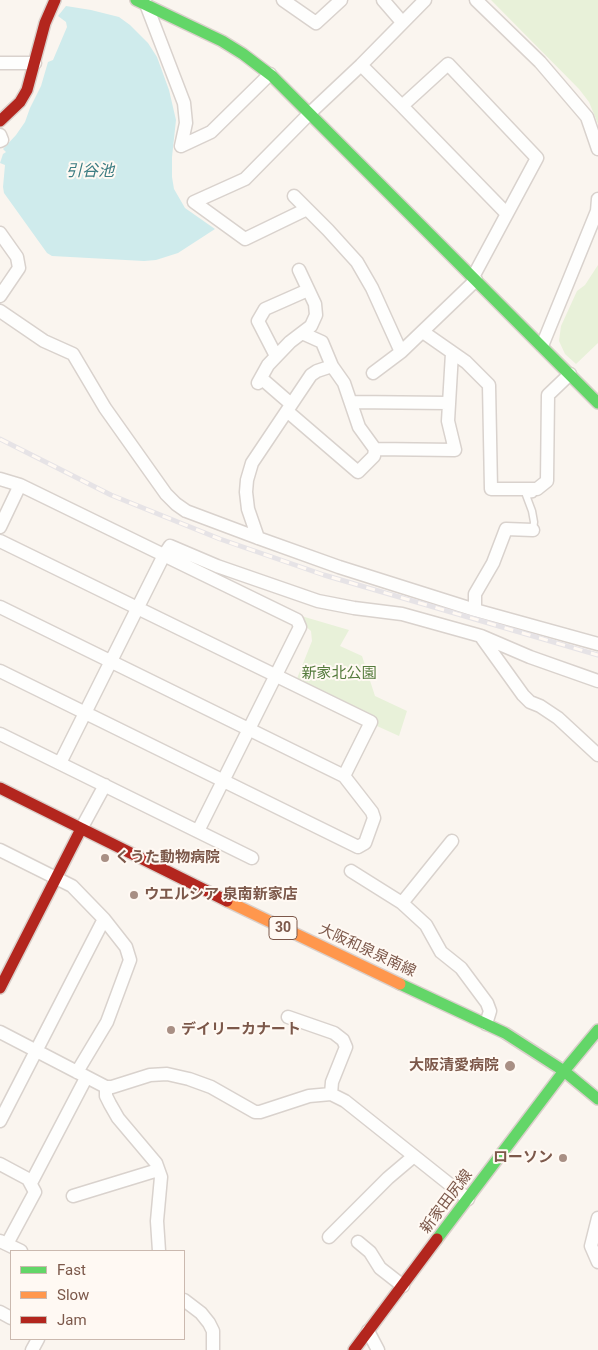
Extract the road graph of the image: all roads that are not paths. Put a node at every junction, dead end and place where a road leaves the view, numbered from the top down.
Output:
1 (55, 0) edge
2 (283, 0) edge
3 (341, 0) edge
4 (382, 0) edge
5 (425, 0) edge
6 (476, 0) edge
7 (141, 2) edge
8 (402, 22) junction
9 (0, 63) edge
10 (35, 63) junction
11 (361, 65) junction
12 (270, 74) junction
13 (402, 106) junction
14 (310, 113) junction
15 (0, 121) edge
16 (0, 135) edge
17 (0, 141) edge
18 (598, 149) edge
19 (294, 196) dead end
20 (598, 199) edge
21 (308, 209) junction
22 (507, 214) junction
23 (0, 233) edge
24 (299, 270) dead end
25 (475, 278) junction
26 (308, 290) junction
27 (0, 296) edge
28 (3, 315) edge
29 (423, 332) junction
30 (302, 333) junction
31 (542, 346) junction
32 (401, 352) junction
33 (452, 353) junction
34 (276, 356) junction
35 (332, 366) junction
36 (373, 373) dead end
37 (570, 374) junction
38 (350, 402) junction
39 (449, 403) junction
40 (598, 403) edge
41 (289, 408) junction
42 (376, 449) junction
43 (0, 479) edge
44 (543, 484) junction
45 (20, 485) junction
46 (0, 527) edge
47 (533, 530) joint
48 (258, 538) junction
49 (0, 541) edge
50 (164, 555) junction
51 (0, 607) edge
52 (137, 609) junction
53 (475, 610) junction
54 (481, 636) junction
55 (598, 644) edge
56 (111, 661) junction
57 (0, 671) edge
58 (276, 677) junction
59 (598, 681) edge
60 (85, 713) junction
61 (250, 729) junction
62 (0, 734) edge
63 (598, 755) edge
64 (60, 763) junction
65 (344, 776) junction
66 (224, 781) junction
67 (105, 785) junction
68 (0, 788) edge
69 (81, 829) junction
70 (198, 831) junction
71 (452, 841) dead end
72 (0, 850) edge
73 (252, 858) dead end
74 (351, 871) dead end
75 (56, 878) junction
76 (402, 903) junction
77 (104, 919) junction
78 (0, 988) edge
79 (288, 1017) dead end
80 (486, 1024) junction
81 (598, 1030) edge
82 (0, 1032) edge
83 (36, 1051) junction
84 (564, 1071) junction
85 (82, 1075) junction
86 (106, 1087) junction
87 (331, 1094) junction
88 (598, 1099) edge
89 (0, 1121) edge
90 (414, 1156) junction
91 (0, 1164) edge
92 (158, 1170) junction
93 (31, 1183) junction
94 (73, 1196) dead end
95 (468, 1199) junction
96 (598, 1218) edge
97 (329, 1237) dead end
98 (358, 1242) dead end
99 (4, 1243) edge
100 (19, 1250) edge
101 (159, 1250) edge
102 (598, 1262) edge
103 (403, 1286) junction
104 (185, 1301) edge
105 (368, 1331) junction
106 (213, 1350) edge
107 (354, 1350) edge
108 (378, 1350) edge

1 - 10 main road
2 - 3 street
4 - 8 street
5 - 8 street
6 - 18 street
7 - 12 main road
7 - 12 street
8 - 11 street
9 - 10 street
10 - 15 main road
11 - 13 street
11 - 14 street
12 - 14 main road
13 - 22 street
13 - 22 street
14 - 21 street
14 - 25 main road
16 - 17 street
19 - 21 street
20 - 31 street
21 - 32 street
22 - 25 street
23 - 27 street
24 - 26 street
25 - 29 street
25 - 31 main road
26 - 30 street
26 - 34 street
28 - 48 street
29 - 32 street
29 - 33 street
30 - 34 street
30 - 35 street
31 - 37 main road
32 - 36 street
33 - 39 street
33 - 44 street
34 - 41 street
35 - 38 street
35 - 41 street
37 - 40 main road
37 - 44 street
38 - 39 street
38 - 42 street
39 - 42 street
41 - 42 street
41 - 48 street
43 - 45 street
44 - 47 lane
45 - 46 street
45 - 50 street
47 - 53 street
48 - 53 street
49 - 52 street
50 - 52 street
50 - 54 street
50 - 58 street
51 - 56 street
52 - 56 street
52 - 58 street
53 - 55 street
54 - 59 street
54 - 63 street
56 - 60 street
56 - 61 street
57 - 60 street
58 - 61 street
58 - 65 street
60 - 64 street
60 - 66 street
61 - 65 street
61 - 66 street
62 - 64 street
64 - 67 street
65 - 66 street
66 - 70 street
67 - 69 street
67 - 70 street
68 - 69 main road, 大阪和泉泉南線 / 30
69 - 75 main road
69 - 80 main road, 大阪和泉泉南線 / 30
70 - 73 street
71 - 76 street
72 - 75 street
74 - 76 street
75 - 77 street
75 - 78 main road
76 - 80 street
77 - 83 street
77 - 85 street
79 - 87 street
80 - 84 main road, 大阪和泉泉南線 / 30
81 - 84 main road
82 - 83 street
83 - 85 street
83 - 89 street
84 - 88 main road, 大阪和泉泉南線
84 - 95 main road, 新家田尻線
85 - 86 street
85 - 93 street
86 - 87 street
86 - 92 street
87 - 90 street
90 - 95 street
90 - 97 street
91 - 93 street
92 - 94 street
92 - 101 street
93 - 99 street
95 - 103 main road, 新家田尻線
96 - 102 street
98 - 103 street
99 - 100 street
103 - 105 main road, 新家田尻線
104 - 106 street
105 - 107 main road, 新家田尻線
105 - 108 street

